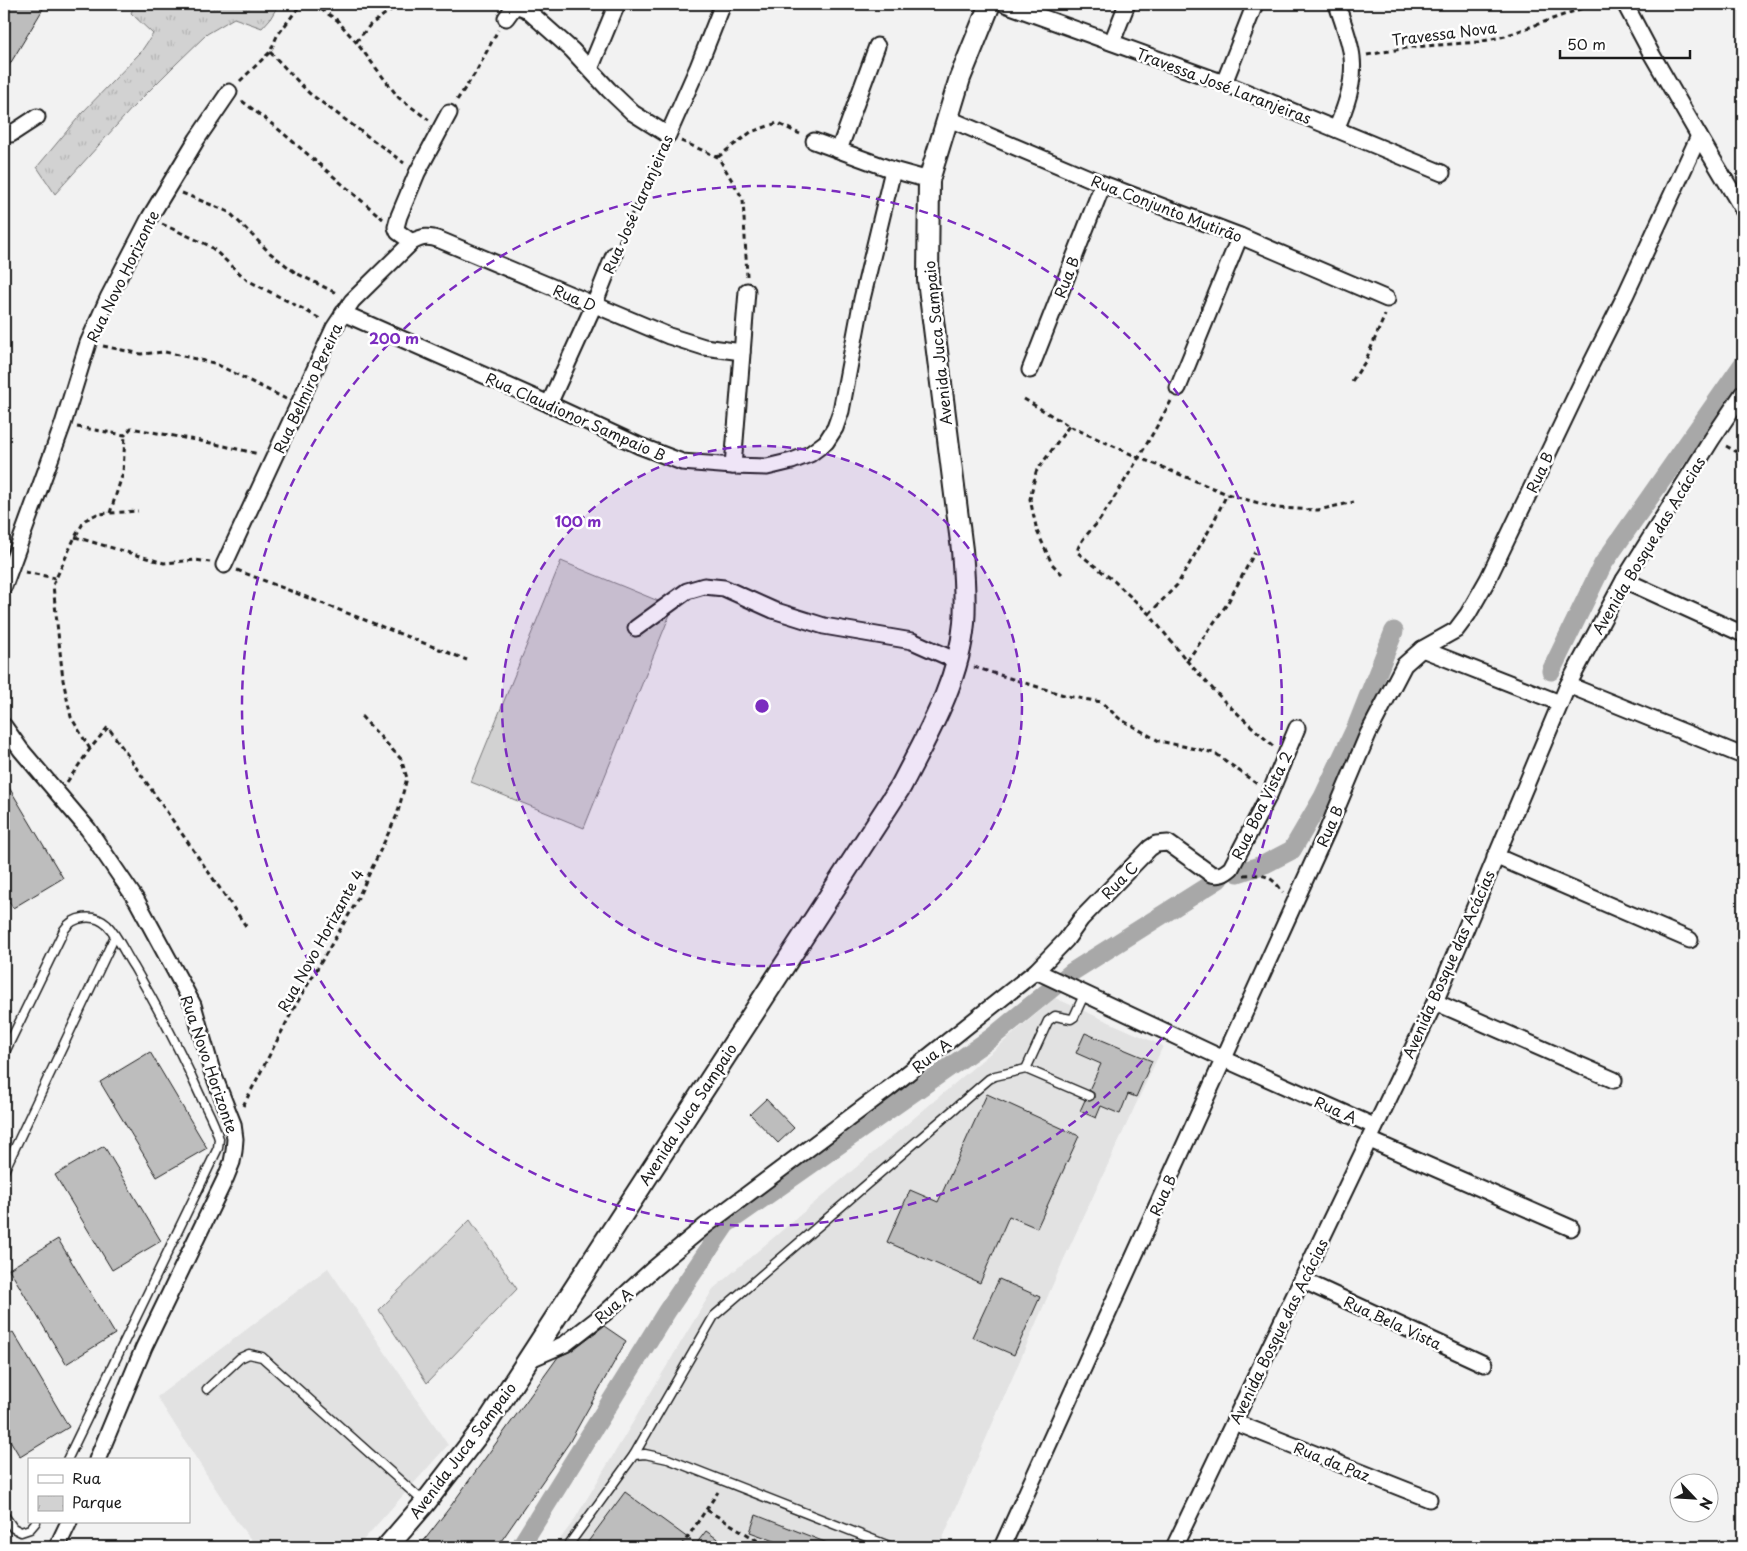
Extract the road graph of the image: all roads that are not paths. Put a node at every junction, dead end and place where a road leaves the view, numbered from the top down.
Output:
1 (617, 4) edge
2 (722, 4) edge
3 (990, 4) edge
4 (1005, 4) edge
5 (1127, 4) edge
6 (1255, 4) edge
7 (1337, 4) edge
8 (1625, 4) edge
9 (506, 18) road end
10 (1112, 42) junction
11 (877, 46) dead end
12 (590, 69) junction
13 (1224, 83) junction
14 (229, 92) road end
15 (449, 113) road end
16 (37, 117) dead end
17 (947, 118) junction
18 (1336, 128) junction
19 (4, 132) edge
20 (1699, 136) junction
21 (814, 141) road end
22 (839, 150) junction
23 (893, 170) junction
24 (1442, 173) dead end
25 (929, 180) junction
26 (1102, 184) junction
27 (1743, 210) edge
28 (1240, 236) junction
29 (412, 242) junction
30 (614, 255) road end
31 (747, 291) road end
32 (1388, 299) road end
33 (594, 305) junction
34 (348, 307) junction
35 (742, 352) junction
36 (1030, 370) dead end
37 (1178, 388) road end
38 (1743, 393) edge
39 (549, 404) junction
40 (733, 466) junction
41 (224, 565) road end
42 (1624, 580) junction
43 (4, 586) edge
44 (636, 628) dead end
45 (1743, 634) edge
46 (1422, 649) junction
47 (957, 661) junction
48 (1568, 685) junction
49 (1560, 703) junction
50 (4, 726) edge
51 (1297, 728) dead end
52 (1743, 756) edge
53 (1495, 856) junction
54 (1218, 876) joint
55 (115, 936) junction
56 (1690, 940) dead end
57 (1042, 974) junction
58 (1078, 992) junction
59 (1435, 1002) junction
60 (4, 1054) edge
61 (1224, 1060) junction
62 (1026, 1069) junction
63 (1614, 1080) dead end
64 (1089, 1096) dead end
65 (1372, 1133) junction
66 (4, 1171) edge
67 (1571, 1228) dead end
68 (1302, 1280) junction
69 (528, 1360) junction
70 (1484, 1364) dead end
71 (207, 1389) dead end
72 (1234, 1422) junction
73 (634, 1454) junction
74 (68, 1458) edge
75 (97, 1458) edge
76 (1429, 1499) dead end
77 (425, 1503) junction
78 (4, 1515) edge
79 (34, 1524) edge
80 (68, 1524) edge
81 (57, 1547) edge
82 (387, 1547) edge
83 (567, 1547) edge
84 (892, 1547) edge
85 (1002, 1547) edge
86 (1174, 1547) edge

1 - 12 street
2 - 12 street, Rua José Laranjeiras
3 - 17 main road, Avenida Juca Sampaio
4 - 10 street, Travessa José Laranjeiras
5 - 10 street
6 - 13 street
7 - 18 street
8 - 20 street
9 - 12 street
10 - 13 street, Travessa José Laranjeiras
11 - 22 street
13 - 18 street, Travessa José Laranjeiras
14 - 43 street, Rua Novo Horizonte
15 - 29 street
16 - 19 street
17 - 25 main road, Avenida Juca Sampaio
17 - 26 street, Rua Conjunto Mutirão
18 - 24 street, Travessa José Laranjeiras
20 - 27 street
20 - 46 street, Rua B
21 - 22 street
22 - 23 street
23 - 25 street
23 - 40 street, Rua Claudionor Sampaio B
25 - 47 main road, Avenida Juca Sampaio
26 - 28 street, Rua Conjunto Mutirão
26 - 36 street, Rua B
28 - 32 street, Rua Conjunto Mutirão
28 - 37 street
29 - 33 street, Rua D
29 - 34 street, Rua Belmiro Pereira
30 - 33 street, Rua José Laranjeiras
31 - 35 street
33 - 35 street, Rua D
33 - 39 street, Rua José Laranjeiras
34 - 39 street, Rua Claudionor Sampaio B
34 - 41 street, Rua Belmiro Pereira
35 - 40 street
38 - 42 street, Avenida Bosque das Acácias
39 - 40 street, Rua Claudionor Sampaio B
42 - 45 street
42 - 48 street, Avenida Bosque das Acácias
44 - 47 street
46 - 49 street
46 - 61 street, Rua B
47 - 69 main road, Avenida Juca Sampaio
48 - 49 street, Avenida Bosque das Acácias
48 - 52 street
49 - 53 street, Avenida Bosque das Acácias
50 - 75 street, Rua Novo Horizonte
51 - 54 street, Rua Boa Vista 2
53 - 56 street
53 - 59 street, Avenida Bosque das Acácias
54 - 57 street, Rua C
55 - 60 lane
55 - 66 lane
55 - 74 lane
57 - 58 street, Rua A
57 - 69 street, Rua A
58 - 61 street, Rua A
58 - 62 lane
59 - 63 street
59 - 65 street, Avenida Bosque das Acácias
61 - 65 street, Rua A
61 - 85 street, Rua B
62 - 64 lane
62 - 73 lane
65 - 67 street, Rua A
65 - 68 street, Avenida Bosque das Acácias
68 - 70 street, Rua Bela Vista
68 - 72 street, Avenida Bosque das Acácias
69 - 77 main road, Avenida Juca Sampaio
71 - 77 lane
72 - 76 street, Rua da Paz
72 - 86 street, Avenida Bosque das Acácias
73 - 83 lane
73 - 84 lane
77 - 82 main road, Avenida Juca Sampaio
78 - 79 lane
80 - 81 street

